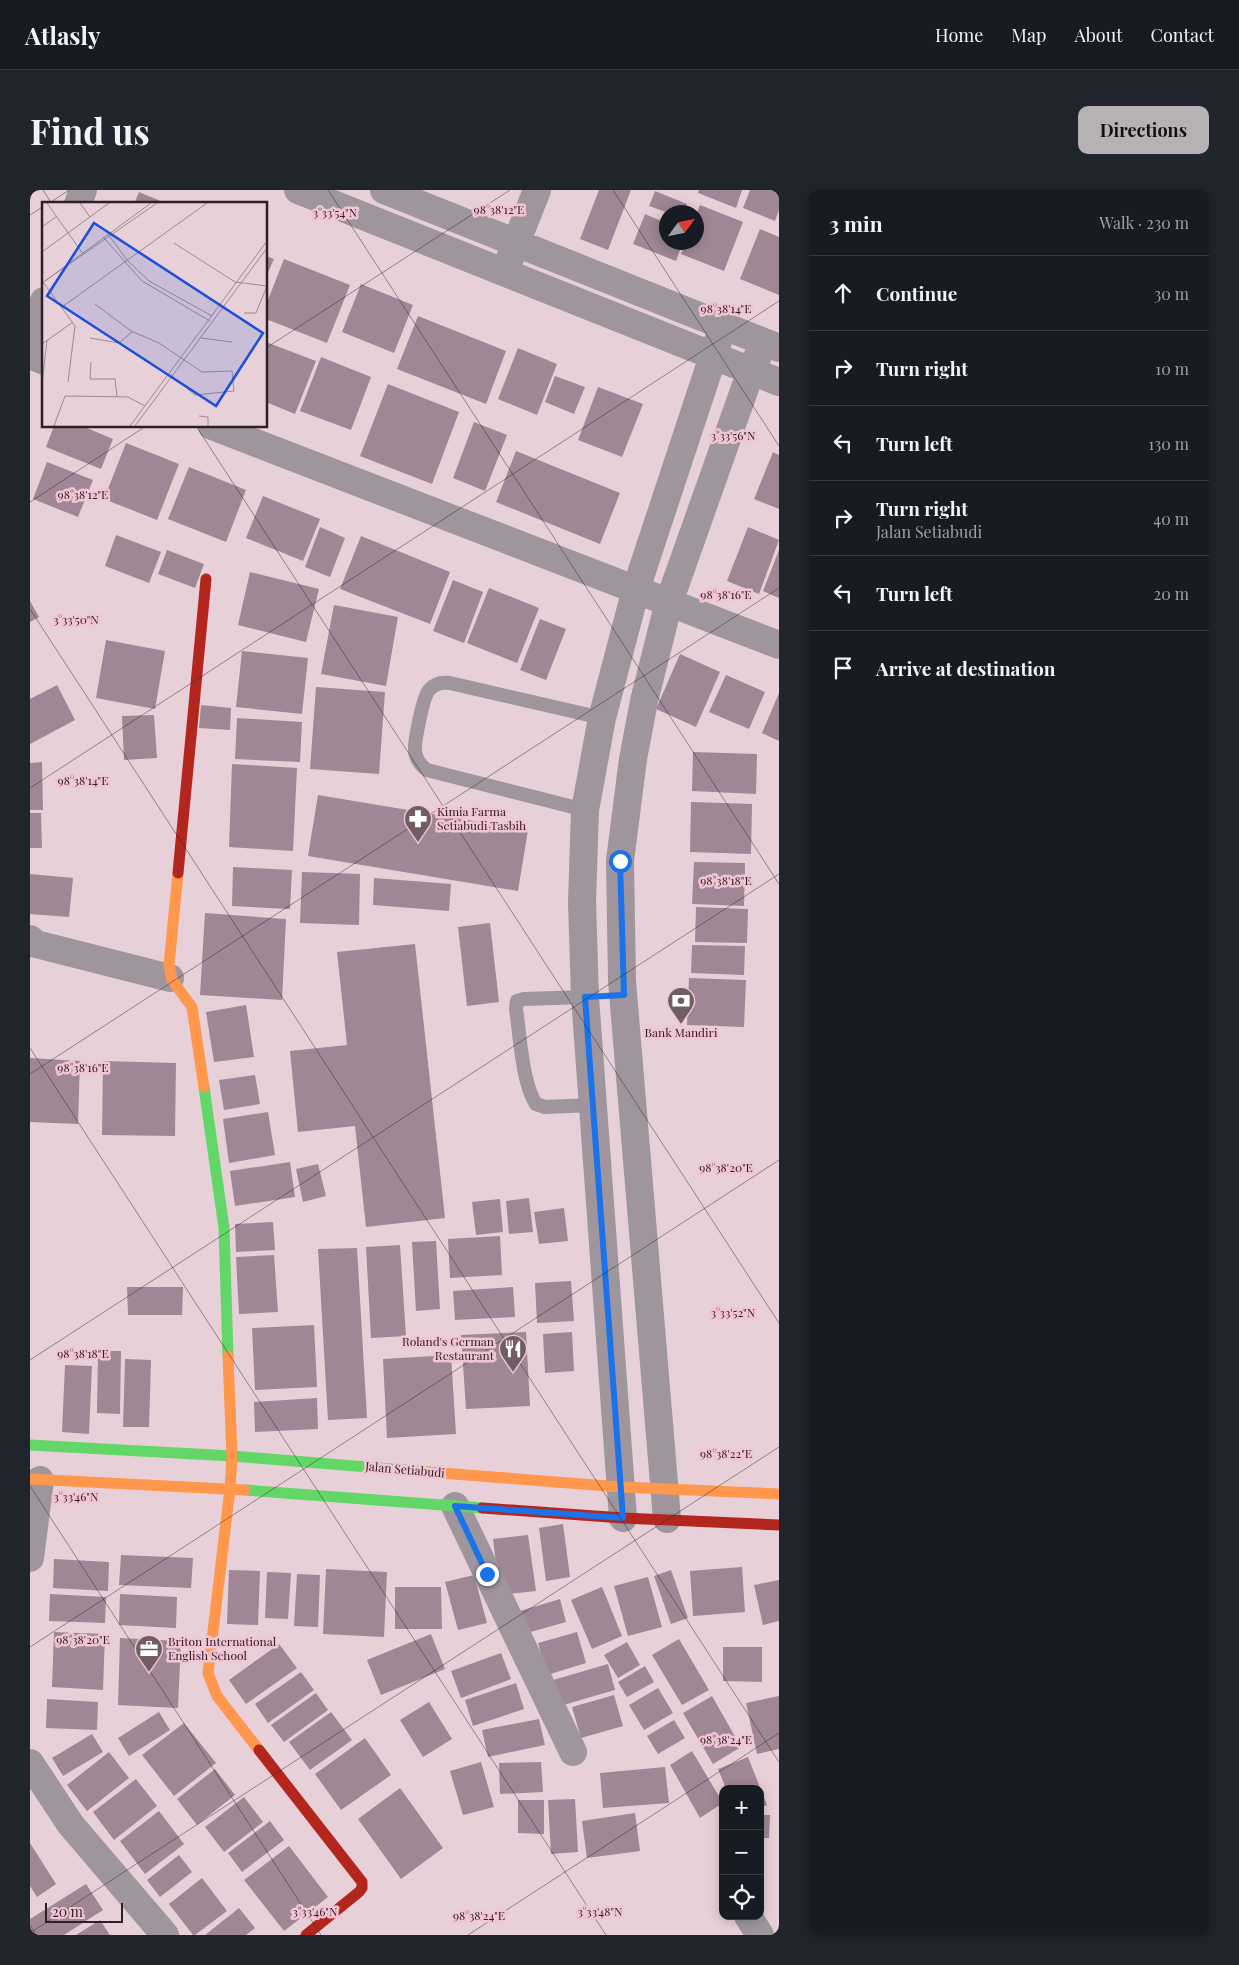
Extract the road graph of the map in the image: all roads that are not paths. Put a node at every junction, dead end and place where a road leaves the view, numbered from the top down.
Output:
1 (83, 190) edge
2 (298, 190) edge
3 (384, 190) edge
4 (537, 190) edge
5 (79, 202) edge
6 (516, 243) junction
7 (504, 274) junction
8 (42, 307) edge
9 (723, 326) junction
10 (30, 340) edge
11 (772, 345) edge
12 (30, 355) edge
13 (713, 356) junction
14 (42, 359) edge
15 (752, 371) junction
16 (779, 382) edge
17 (217, 428) edge
18 (206, 579) dead end
19 (636, 589) junction
20 (669, 602) junction
21 (779, 645) edge
22 (602, 718) junction
23 (585, 810) junction
24 (30, 939) edge
25 (170, 978) junction
26 (624, 995) junction
27 (585, 997) junction
28 (632, 1104) junction
29 (593, 1105) junction
30 (30, 1445) edge
31 (232, 1456) junction
32 (35, 1480) edge
33 (621, 1487) junction
34 (663, 1488) junction
35 (230, 1489) junction
36 (779, 1494) edge
37 (455, 1506) junction
38 (623, 1518) junction
39 (666, 1518) junction
40 (779, 1525) edge
41 (30, 1558) edge
42 (573, 1752) dead end
43 (30, 1763) edge
44 (751, 1920) edge
45 (165, 1935) edge
46 (306, 1935) edge
47 (760, 1935) edge

1 - 5 street
2 - 7 street
3 - 6 street
4 - 6 street
6 - 7 street
6 - 9 street
7 - 13 street
8 - 10 street
9 - 11 street
9 - 13 street
11 - 15 street
12 - 14 street
13 - 15 street
13 - 19 street
15 - 16 street
15 - 20 street
17 - 19 street
18 - 25 main road
19 - 20 street
19 - 22 street
20 - 21 street
20 - 26 street
22 - 23 street
22 - 23 lane
23 - 27 street
24 - 25 street
25 - 31 main road
26 - 27 street
26 - 28 street
27 - 29 street
27 - 29 lane
28 - 29 street
28 - 34 street
29 - 33 street
30 - 31 main road, Jalan Setiabudi
31 - 33 main road, Jalan Setiabudi
31 - 35 main road
32 - 35 main road
32 - 41 street
33 - 34 main road, Jalan Setiabudi
33 - 38 street
34 - 36 main road, Jalan Setiabudi
34 - 39 street
35 - 37 main road
35 - 46 main road
37 - 38 main road
37 - 42 street
38 - 39 main road
39 - 40 main road
43 - 45 street
44 - 47 street

